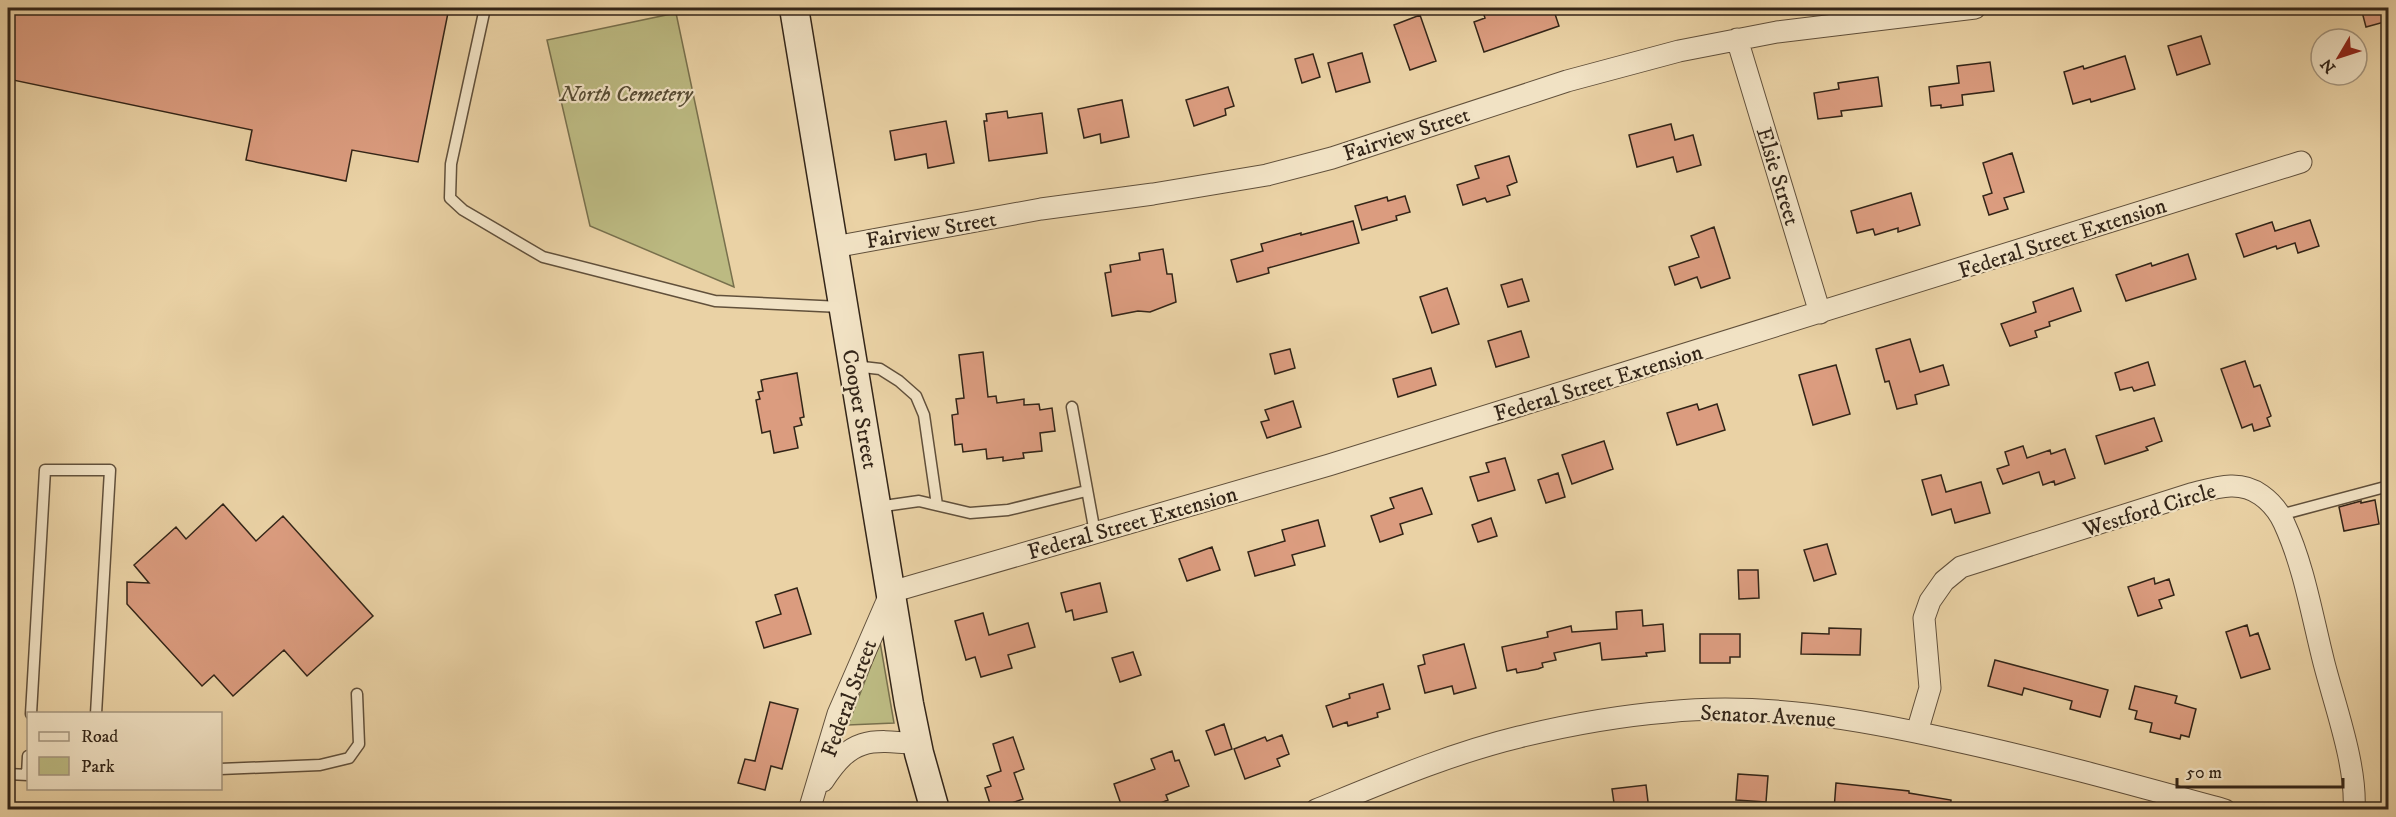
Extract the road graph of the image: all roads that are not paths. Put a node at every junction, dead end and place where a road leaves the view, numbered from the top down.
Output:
1 (485, 8) edge
2 (794, 8) edge
3 (1975, 8) edge
4 (1737, 39) junction
5 (2301, 162) dead end
6 (834, 247) junction
7 (844, 307) junction
8 (1820, 313) junction
9 (853, 366) junction
10 (1072, 407) dead end
11 (2385, 487) dead end
12 (1086, 491) junction
13 (937, 505) junction
14 (877, 507) junction
15 (2280, 515) junction
16 (1095, 533) junction
17 (891, 592) junction
18 (357, 694) dead end
19 (31, 712) edge
20 (96, 712) edge
21 (1917, 732) junction
22 (917, 744) junction
23 (222, 770) edge
24 (8, 774) edge
25 (27, 775) edge
26 (810, 808) edge
27 (935, 810) edge
28 (1316, 810) edge
29 (2225, 810) edge
30 (2354, 810) edge

1 - 7 lane
2 - 6 street, Cooper Street
3 - 4 street, Fairview Street
4 - 6 street, Fairview Street
4 - 8 street, Elsie Street
5 - 8 street, Federal Street Extension
6 - 7 street, Cooper Street
7 - 9 street, Cooper Street
8 - 16 street, Federal Street Extension
9 - 13 lane
9 - 14 street, Cooper Street
10 - 12 lane
11 - 15 lane
12 - 13 lane
12 - 16 lane
13 - 14 lane
14 - 17 street, Cooper Street
15 - 21 street, Westford Circle
15 - 30 street, Westford Circle
16 - 17 street, Federal Street Extension
17 - 22 street, Cooper Street
17 - 26 street, Federal Street
18 - 23 lane
19 - 20 lane
21 - 28 street, Senator Avenue
21 - 29 street, Senator Avenue
22 - 26 street, Federal Street
22 - 27 street, Cooper Street
24 - 25 lane

